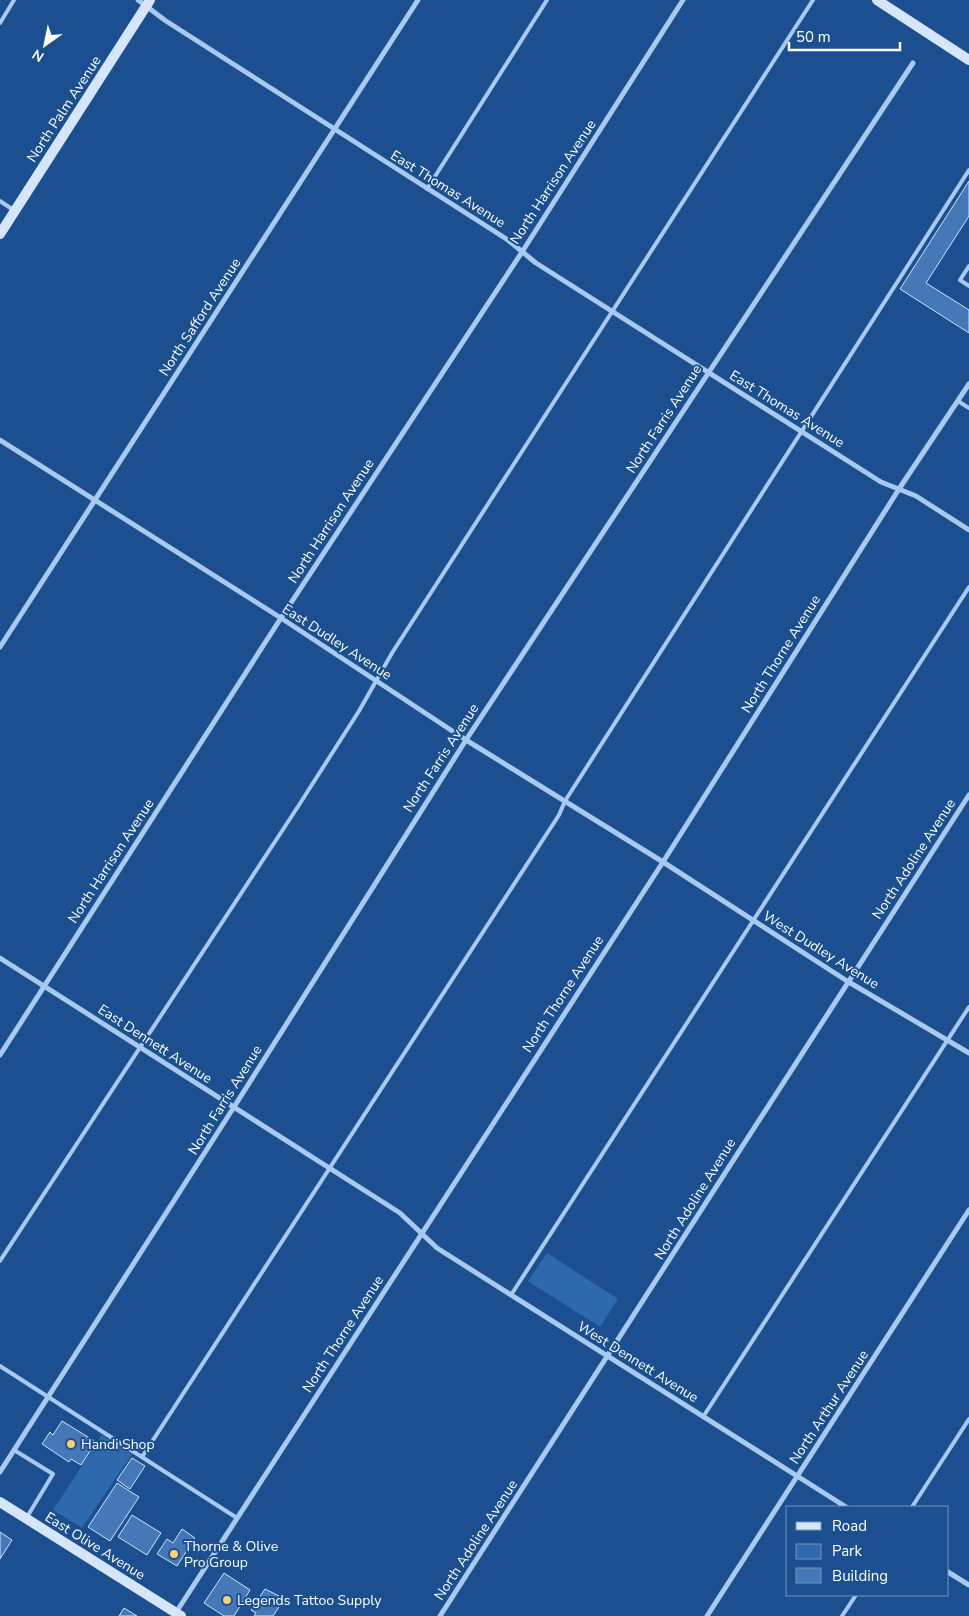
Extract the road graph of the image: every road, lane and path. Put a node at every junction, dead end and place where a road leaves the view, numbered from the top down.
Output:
1 (14, 0) edge
2 (418, 0) edge
3 (547, 0) edge
4 (683, 0) edge
5 (813, 0) edge
6 (877, 0) edge
7 (145, 2) edge
8 (0, 23) edge
9 (969, 60) edge
10 (913, 63) dead end
11 (334, 129) junction
12 (969, 170) edge
13 (427, 189) junction
14 (0, 201) edge
15 (15, 211) junction
16 (0, 234) edge
17 (522, 252) junction
18 (969, 266) edge
19 (969, 286) edge
20 (613, 312) junction
21 (708, 373) junction
22 (969, 384) edge
23 (958, 401) junction
24 (969, 408) edge
25 (802, 432) junction
26 (0, 440) edge
27 (899, 489) junction
28 (96, 499) junction
29 (969, 530) edge
30 (969, 587) edge
31 (281, 618) junction
32 (0, 647) edge
33 (376, 680) junction
34 (466, 740) junction
35 (969, 795) edge
36 (565, 801) junction
37 (662, 862) junction
38 (754, 921) junction
39 (0, 958) edge
40 (847, 982) junction
41 (44, 986) junction
42 (969, 1007) edge
43 (948, 1040) junction
44 (140, 1048) junction
45 (969, 1053) edge
46 (0, 1055) edge
47 (234, 1107) junction
48 (329, 1168) junction
49 (969, 1210) edge
50 (421, 1233) junction
51 (0, 1261) edge
52 (511, 1295) junction
53 (609, 1357) junction
54 (0, 1366) edge
55 (48, 1397) junction
56 (703, 1417) junction
57 (969, 1419) edge
58 (14, 1450) junction
59 (142, 1457) junction
60 (0, 1472) edge
61 (797, 1476) junction
62 (0, 1502) edge
63 (844, 1506) edge
64 (913, 1506) edge
65 (26, 1518) junction
66 (237, 1518) junction
67 (949, 1573) edge
68 (969, 1585) edge
69 (855, 1596) edge
70 (177, 1615) edge
71 (440, 1616) edge
72 (707, 1616) edge
73 (842, 1616) edge

1 - 8 lane
2 - 11 street, North Safford Avenue
3 - 13 lane
4 - 17 street, North Harrison Avenue
5 - 20 lane
6 - 9 main road
7 - 11 street, East Thomas Avenue
7 - 15 main road, North Palm Avenue
10 - 21 street, North Farris Avenue
11 - 13 street, East Thomas Avenue
11 - 28 street, North Safford Avenue
12 - 25 lane
13 - 17 street, East Thomas Avenue
14 - 15 lane
15 - 16 main road, North Palm Avenue
17 - 20 street, East Thomas Avenue
17 - 31 street, North Harrison Avenue
18 - 19 lane
20 - 21 street, East Thomas Avenue
20 - 33 lane
21 - 25 street, East Thomas Avenue
21 - 34 street, North Farris Avenue
22 - 23 street, North Thorne Avenue
23 - 24 lane
23 - 27 street, North Thorne Avenue
25 - 27 street, East Thomas Avenue
25 - 36 lane
26 - 28 street, East Dudley Avenue
27 - 29 street, East Thomas Avenue
27 - 37 street, North Thorne Avenue
28 - 31 street, East Dudley Avenue
28 - 32 street, North Safford Avenue
30 - 38 lane
31 - 33 street, East Dudley Avenue
31 - 41 street, North Harrison Avenue
33 - 34 street, East Dudley Avenue
33 - 44 lane
34 - 36 street, East Dudley Avenue
34 - 47 street, North Farris Avenue
35 - 40 street, North Adoline Avenue
36 - 37 street, East Dudley Avenue
36 - 48 lane
37 - 38 street, West Dudley Avenue
37 - 50 street, North Thorne Avenue
38 - 40 street, West Dudley Avenue
38 - 52 lane
39 - 41 street, East Dennett Avenue
40 - 43 street, West Dudley Avenue
40 - 53 street, North Adoline Avenue
41 - 44 street, East Dennett Avenue
41 - 46 street, North Harrison Avenue
42 - 43 lane
43 - 45 street, West Dudley Avenue
43 - 56 lane
44 - 47 street, East Dennett Avenue
44 - 51 lane
47 - 48 street, East Dennett Avenue
47 - 55 street, North Farris Avenue
48 - 50 street, East Dennett Avenue
48 - 59 lane
49 - 61 street, North Arthur Avenue
50 - 52 street, West Dennett Avenue
50 - 66 street, North Thorne Avenue
52 - 53 street, West Dennett Avenue
53 - 56 street, West Dennett Avenue
53 - 71 street, North Adoline Avenue
54 - 55 lane
55 - 58 street, North Farris Avenue
55 - 59 lane
56 - 61 street, West Dennett Avenue
57 - 64 lane
58 - 60 street, North Farris Avenue
58 - 65 lane
59 - 66 lane
61 - 63 street, West Dennett Avenue
61 - 72 street, North Arthur Avenue
62 - 65 main road, East Olive Avenue
65 - 70 main road, East Olive Avenue
66 - 70 street, North Thorne Avenue
67 - 68 street
69 - 73 lane

